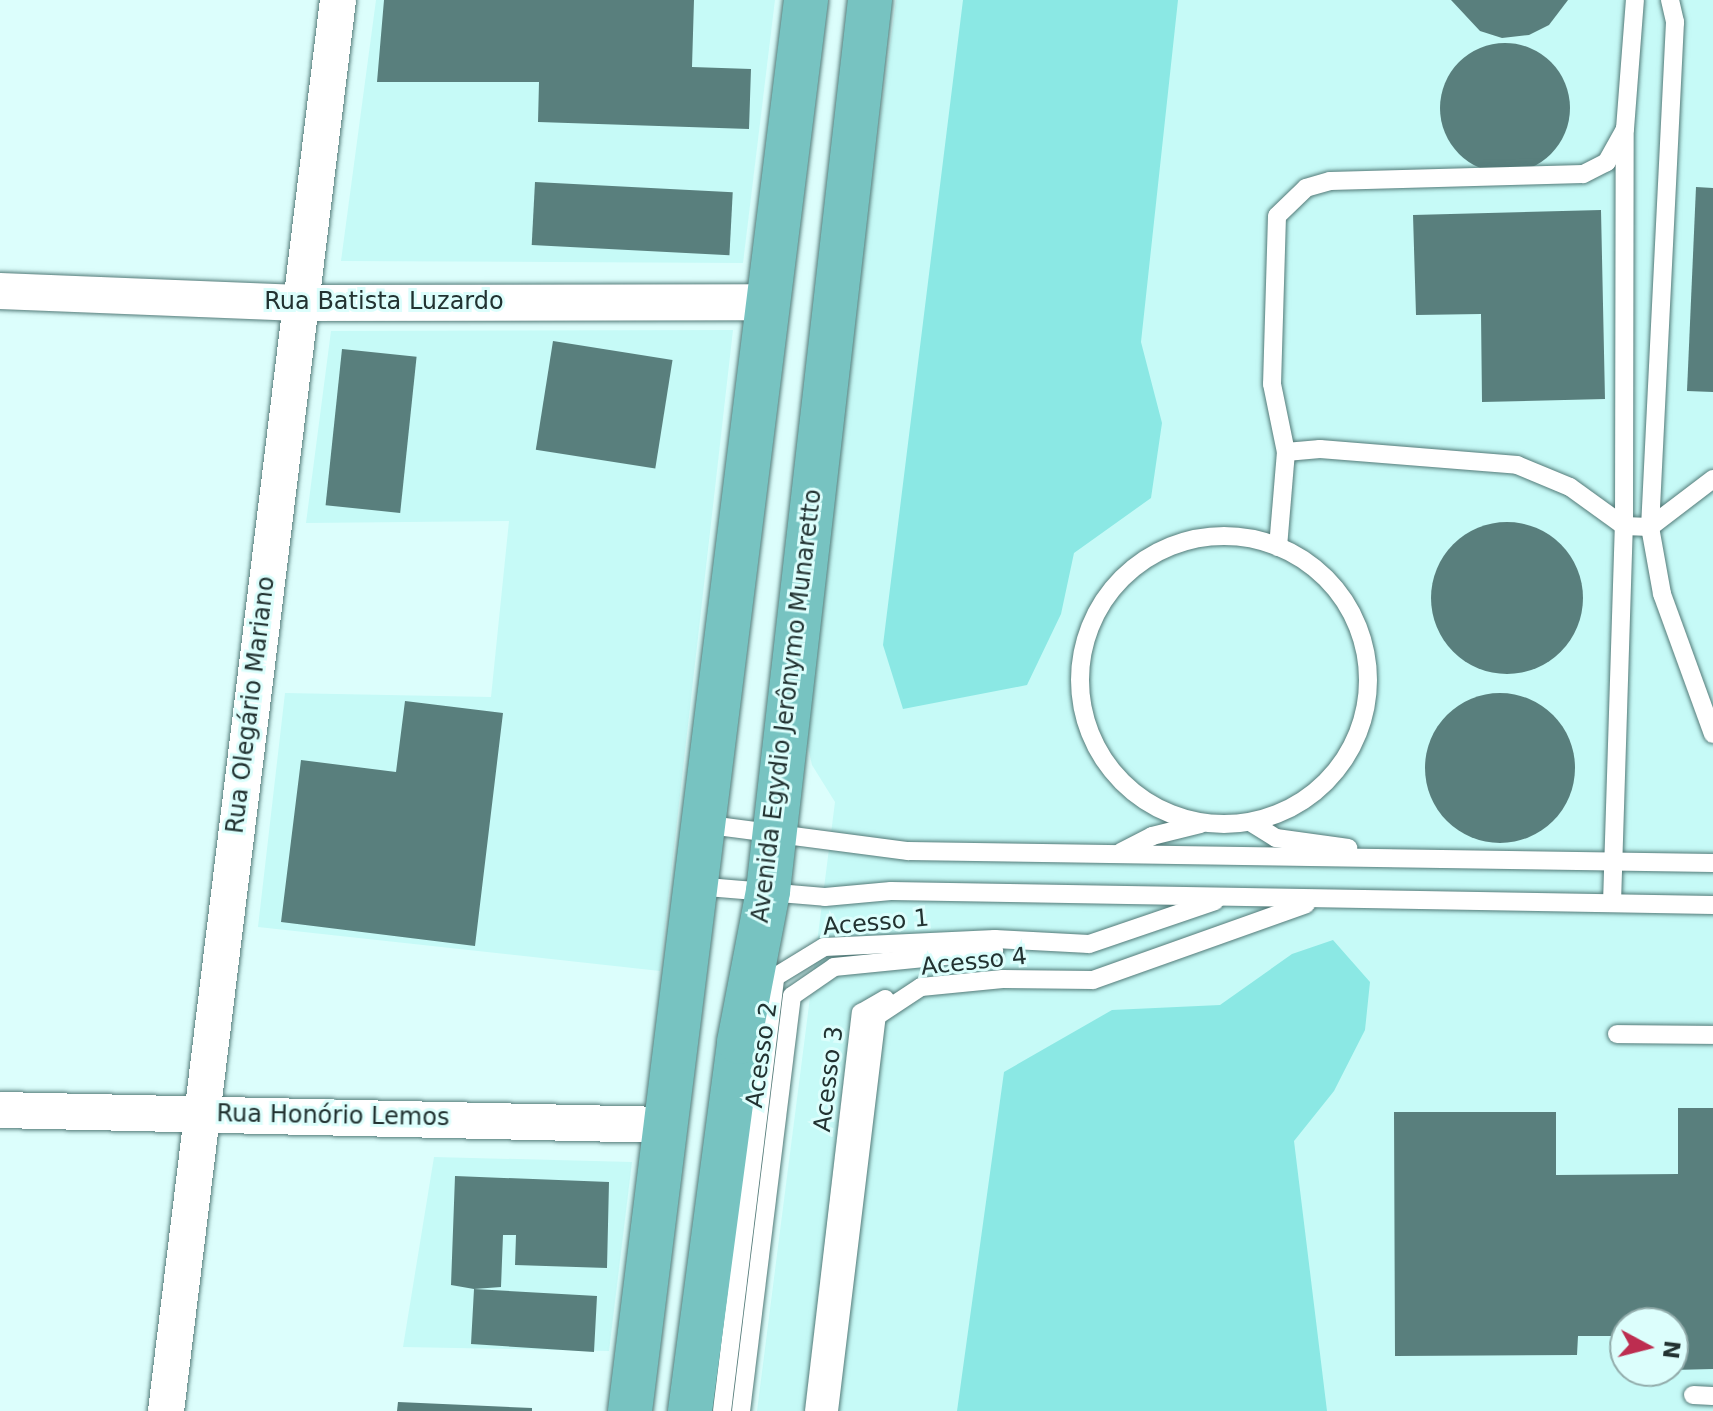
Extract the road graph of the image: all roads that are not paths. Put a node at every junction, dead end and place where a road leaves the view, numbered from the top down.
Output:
1 (338, 0) edge
2 (806, 0) edge
3 (870, 0) edge
4 (1635, 0) edge
5 (1670, 0) edge
6 (1625, 129) junction
7 (0, 291) edge
8 (768, 302) junction
9 (300, 303) junction
10 (1286, 452) junction
11 (1713, 479) edge
12 (1624, 526) junction
13 (1650, 527) junction
14 (1278, 547) junction
15 (1713, 734) edge
16 (1252, 823) junction
17 (700, 824) junction
18 (1201, 824) junction
19 (772, 831) junction
20 (1117, 854) junction
21 (1394, 858) junction
22 (1613, 860) junction
23 (1713, 863) edge
24 (692, 886) junction
25 (768, 891) junction
26 (1226, 897) junction
27 (1259, 898) junction
28 (1294, 898) junction
29 (1324, 898) junction
30 (1612, 903) junction
31 (1713, 905) edge
32 (1617, 1034) dead end
33 (1713, 1035) edge
34 (0, 1110) edge
35 (200, 1113) junction
36 (667, 1125) junction
37 (1693, 1395) dead end
38 (1713, 1396) edge
39 (166, 1411) edge
40 (630, 1411) edge
41 (690, 1411) edge
42 (722, 1411) edge
43 (741, 1411) edge
44 (814, 1411) edge
45 (829, 1411) edge

1 - 9 street, Rua Olegário Mariano
2 - 8 main road
3 - 19 main road, Avenida Egydio Jerônymo Munaretto
4 - 6 lane
5 - 13 lane
6 - 10 lane
6 - 12 lane
7 - 9 street, Rua Batista Luzardo
8 - 9 street, Rua Batista Luzardo
8 - 17 main road
9 - 35 street, Rua Olegário Mariano
10 - 12 lane
10 - 14 lane
11 - 13 lane
12 - 13 lane
12 - 22 lane
13 - 15 lane
14 - 16 lane
14 - 18 lane
16 - 18 lane
16 - 21 lane
17 - 19 lane
17 - 24 main road
18 - 20 lane
19 - 20 lane
19 - 25 main road, Avenida Egydio Jerônymo Munaretto
20 - 21 lane
21 - 22 lane
22 - 23 lane
22 - 30 lane
24 - 25 lane
24 - 36 main road
25 - 26 lane
25 - 41 main road, Avenida Egydio Jerônymo Munaretto
26 - 27 lane
26 - 42 lane, Acesso 1
27 - 28 lane
27 - 43 lane, Acesso 2
28 - 29 lane
28 - 44 lane, Acesso 3
29 - 30 lane
29 - 45 lane, Acesso 4
30 - 31 lane
32 - 33 lane
34 - 35 street, Rua Honório Lemos
35 - 36 street, Rua Honório Lemos
35 - 39 street, Rua Olegário Mariano
36 - 40 main road
37 - 38 lane

